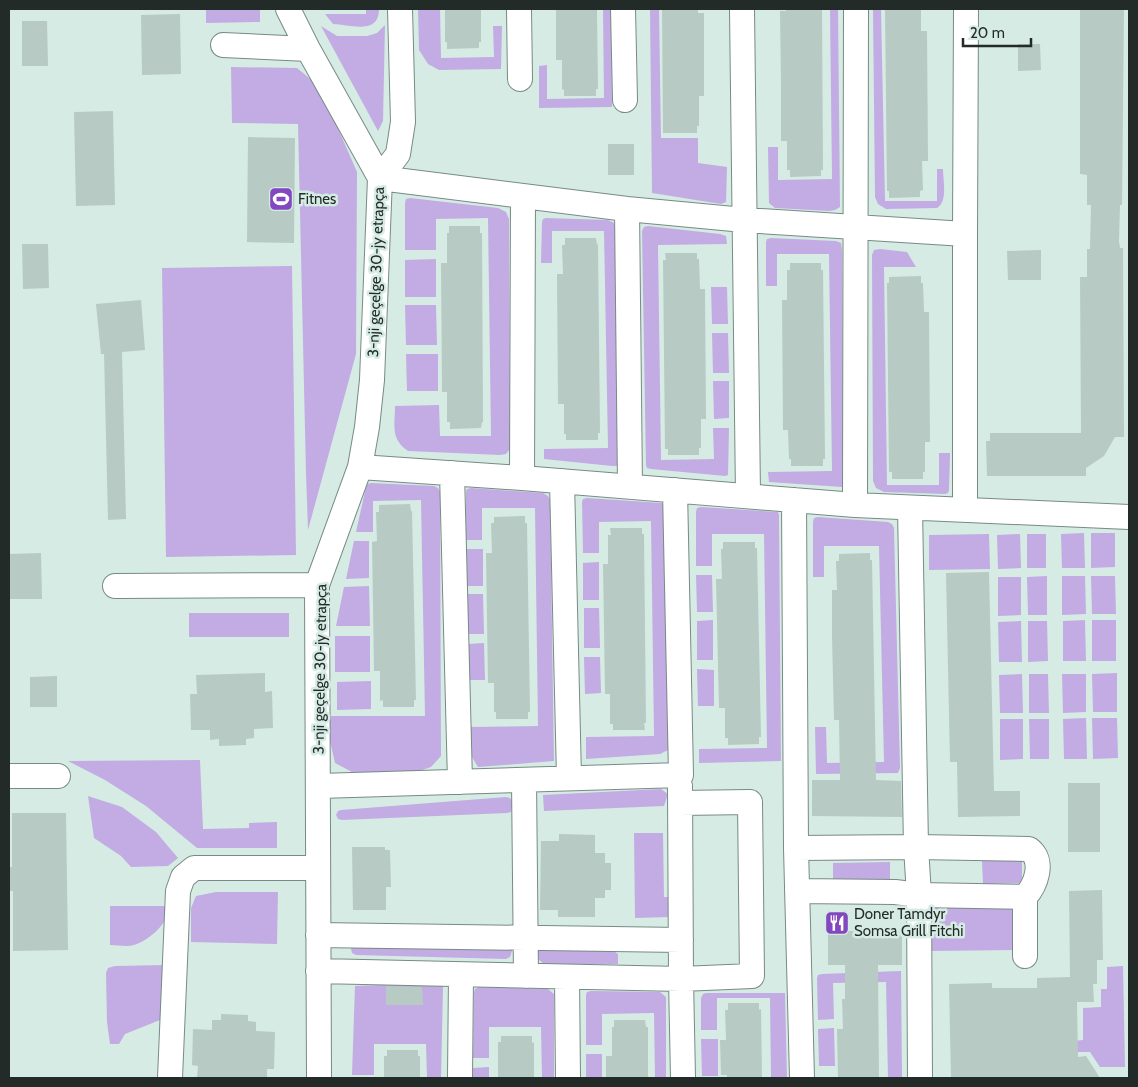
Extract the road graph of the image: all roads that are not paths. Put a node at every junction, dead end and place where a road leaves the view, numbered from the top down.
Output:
1 (288, 9) edge
2 (400, 9) edge
3 (519, 9) edge
4 (623, 9) edge
5 (742, 9) edge
6 (856, 9) edge
7 (966, 9) edge
8 (223, 45) dead end
9 (308, 49) junction
10 (520, 79) dead end
11 (625, 100) dead end
12 (380, 178) junction
13 (523, 196) junction
14 (627, 209) junction
15 (744, 220) junction
16 (856, 228) junction
17 (965, 234) junction
18 (360, 467) junction
19 (452, 473) junction
20 (522, 478) junction
21 (562, 481) junction
22 (630, 486) junction
23 (675, 490) junction
24 (748, 496) junction
25 (794, 500) junction
26 (855, 505) junction
27 (910, 508) junction
28 (965, 510) junction
29 (1129, 517) edge
30 (318, 585) junction
31 (114, 586) dead end
32 (680, 775) junction
33 (9, 776) edge
34 (58, 776) dead end
35 (570, 778) junction
36 (524, 780) junction
37 (460, 782) junction
38 (319, 786) junction
39 (680, 803) junction
40 (916, 847) junction
41 (796, 848) junction
42 (318, 868) junction
43 (797, 891) junction
44 (919, 895) junction
45 (1025, 897) junction
46 (318, 935) junction
47 (526, 938) junction
48 (681, 940) junction
49 (1025, 956) dead end
50 (318, 971) junction
51 (461, 974) junction
52 (526, 976) junction
53 (567, 977) junction
54 (681, 979) junction
55 (170, 1078) edge
56 (318, 1078) edge
57 (460, 1078) edge
58 (568, 1078) edge
59 (683, 1078) edge
60 (802, 1078) edge
61 (920, 1078) edge

1 - 9 street
2 - 12 street
3 - 10 street
4 - 11 street
5 - 15 street
6 - 16 street
7 - 17 street
8 - 9 street
9 - 12 street
12 - 13 street
12 - 18 street, 3-nji geçelge 30-jy etrapça
13 - 14 street
13 - 20 street
14 - 15 street
14 - 22 street
15 - 16 street
15 - 24 street
16 - 17 street
16 - 26 street
17 - 28 street
18 - 19 street
18 - 30 street, 3-nji geçelge 30-jy etrapça
19 - 20 street
19 - 37 street
20 - 21 street
21 - 22 street
21 - 35 street
22 - 23 street
23 - 24 street
23 - 32 street
24 - 25 street
25 - 26 street
25 - 41 street
26 - 27 street
27 - 28 street
27 - 40 street
28 - 29 street
30 - 31 street
30 - 38 street, 3-nji geçelge 30-jy etrapça
32 - 35 street
32 - 39 street
33 - 34 street
35 - 36 street
36 - 37 street
36 - 47 street
37 - 38 street
38 - 42 street, 3-nji geçelge 30-jy etrapça
39 - 48 street
39 - 54 street
40 - 41 street
40 - 44 street
40 - 45 street
41 - 43 street
42 - 46 street, 3-nji geçelge 30-jy etrapça
42 - 55 street
43 - 44 street
43 - 60 street
44 - 45 street
44 - 61 street
45 - 49 street
46 - 47 street
46 - 50 street, 3-nji geçelge 30-jy etrapça
47 - 48 street
47 - 52 street
48 - 54 street
50 - 51 street
50 - 56 street, 3-nji geçelge 30-jy etrapça
51 - 52 street
51 - 57 street
52 - 53 street
53 - 54 street
53 - 58 street
54 - 59 street

